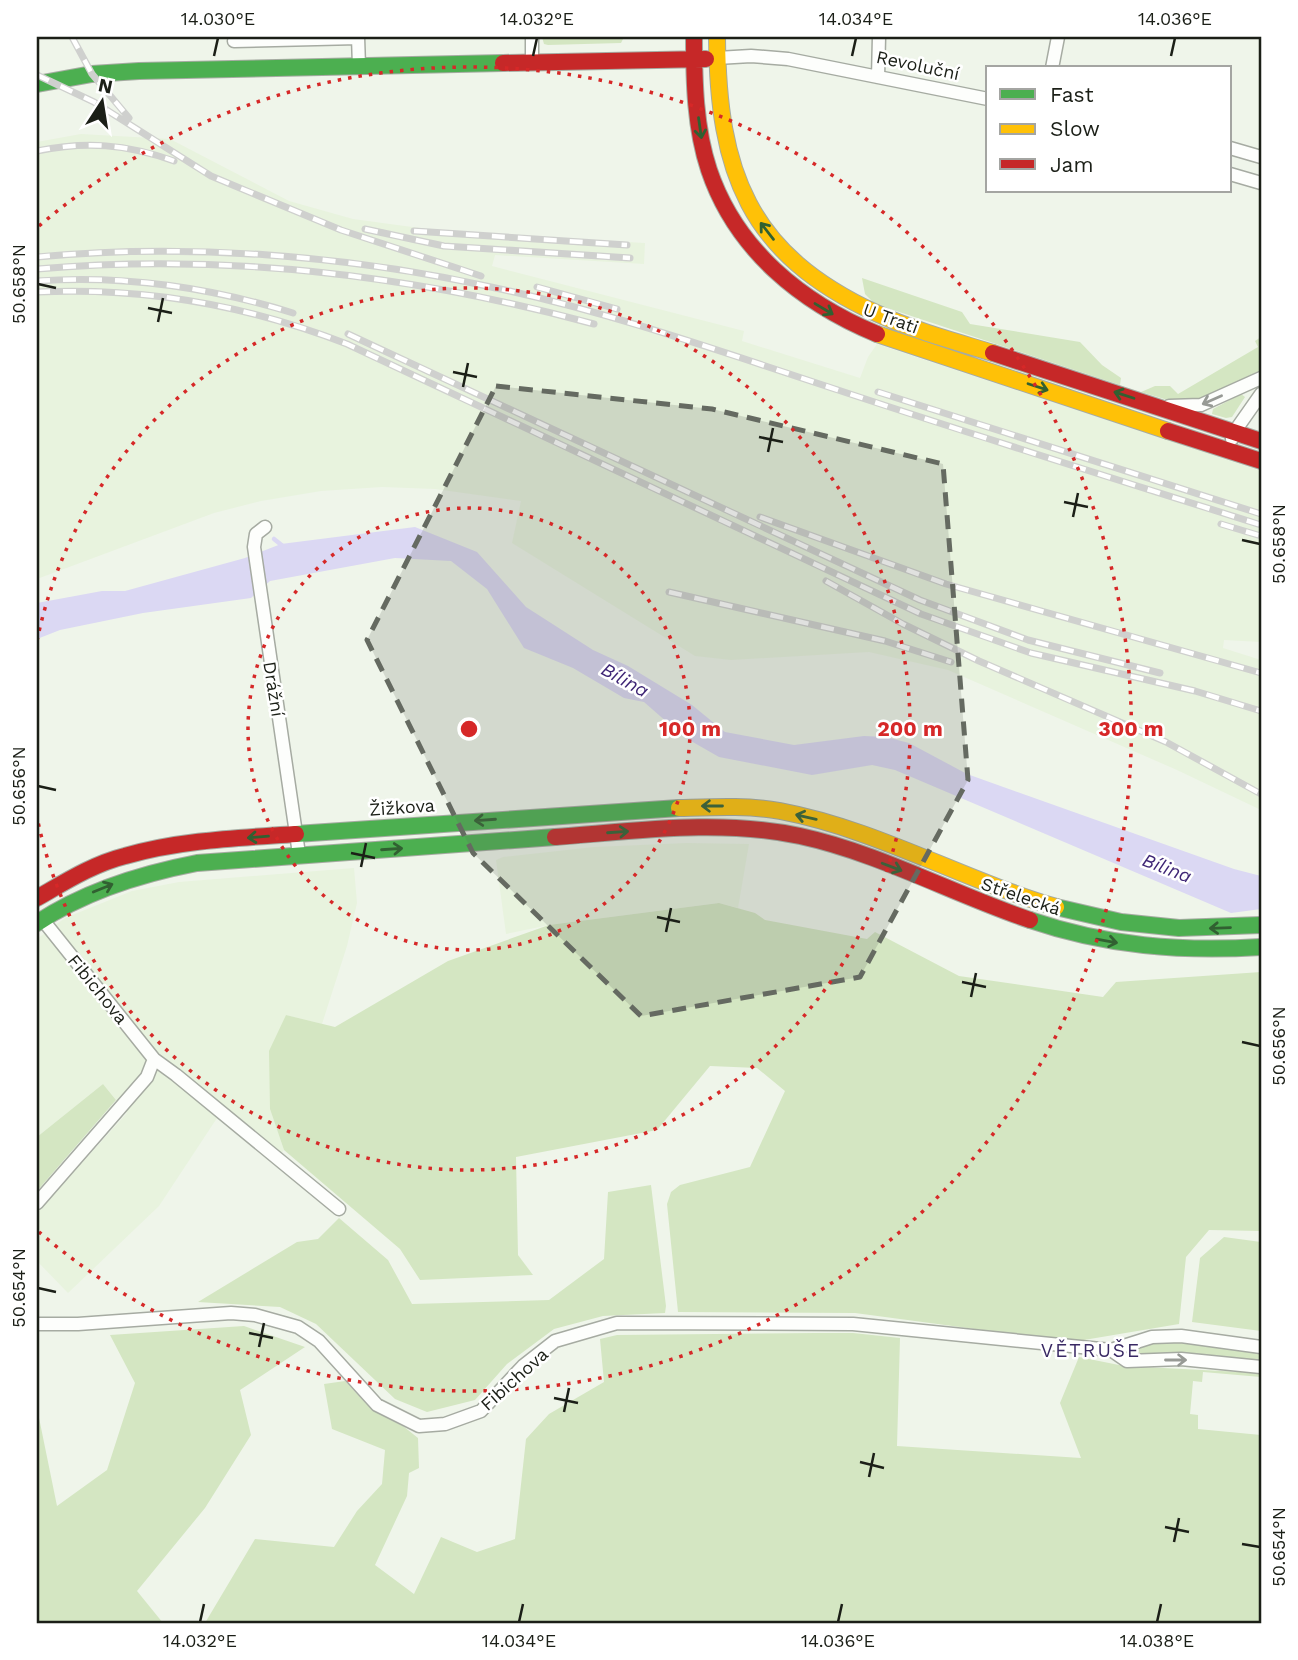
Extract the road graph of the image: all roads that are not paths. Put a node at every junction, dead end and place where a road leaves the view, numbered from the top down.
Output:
1 (358, 37) edge
2 (532, 37) edge
3 (694, 37) edge
4 (717, 37) edge
5 (879, 37) edge
6 (1058, 37) edge
7 (234, 41) dead end
8 (717, 58) junction
9 (694, 60) junction
10 (532, 63) junction
11 (359, 66) junction
12 (1052, 66) edge
13 (878, 77) junction
14 (37, 84) edge
15 (986, 99) edge
16 (1232, 149) edge
17 (1261, 157) edge
18 (1232, 175) edge
19 (1261, 183) edge
20 (1261, 378) edge
21 (1261, 394) edge
22 (1160, 407) junction
23 (1235, 431) junction
24 (1261, 441) edge
25 (1229, 449) junction
26 (1261, 461) edge
27 (265, 527) dead end
28 (780, 811) joint
29 (298, 834) junction
30 (299, 855) junction
31 (37, 898) edge
32 (39, 921) edge
33 (1261, 925) edge
34 (1261, 947) edge
35 (154, 1059) junction
36 (37, 1203) edge
37 (339, 1209) dead end
38 (37, 1324) edge
39 (1261, 1347) edge
40 (1111, 1350) junction
41 (1261, 1367) edge

1 - 7 street
1 - 11 street
2 - 10 street
3 - 9 main road, U Trati
4 - 8 main road, U Trati
5 - 13 street
6 - 12 street
8 - 9 main road, Revoluční
8 - 13 street, Revoluční
22 -> 8 main road, U Trati
9 - 10 main road, Revoluční
9 -> 25 main road, U Trati
10 - 11 main road, Revoluční
11 - 14 main road, Revoluční
13 - 15 street, Revoluční
16 - 17 street
18 - 19 street
20 -> 22 street, U Trati
21 - 23 street
22 - 23 main road, U Trati
23 - 24 main road, U Trati
23 - 25 street
25 - 26 main road, U Trati
27 - 29 street, Drážní
28 -> 29 main road, Žižkova
33 -> 28 main road, Střelecká
29 - 30 street, Drážní
29 -> 31 main road, Žižkova
32 -> 30 main road
30 -> 34 main road, Střelecká
32 - 35 street, Fibichova
35 - 36 street
35 - 37 street, Fibichova
38 - 40 street, Fibichova
39 - 40 street, Fibichova
40 -> 41 street, Fibichova

